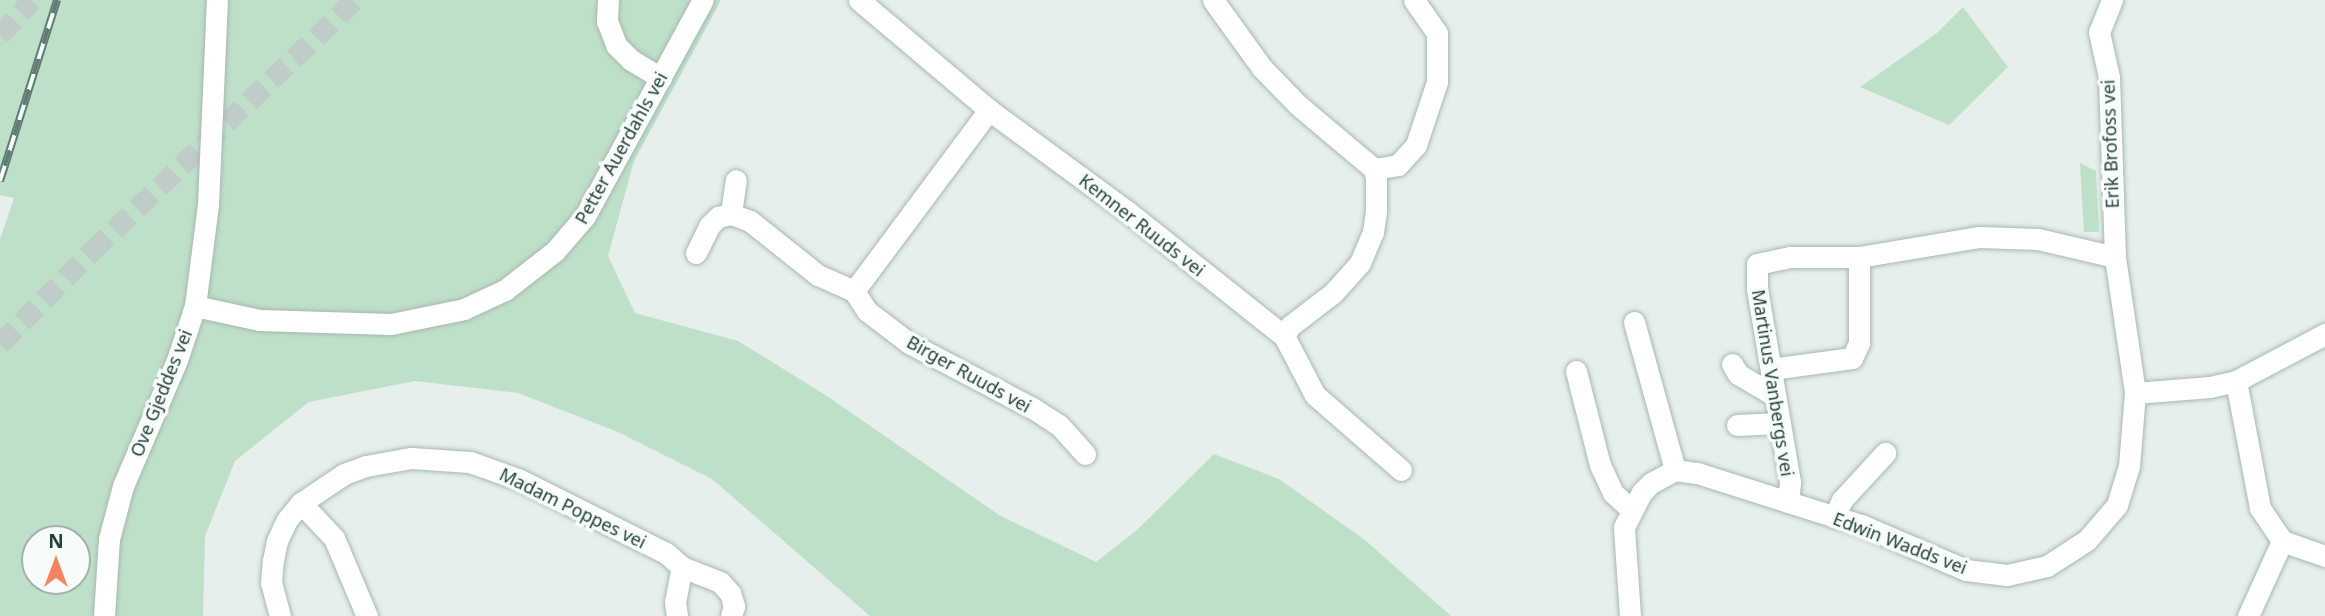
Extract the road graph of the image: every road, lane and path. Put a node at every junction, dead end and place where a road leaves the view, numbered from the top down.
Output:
1 (217, 0) edge
2 (608, 0) edge
3 (702, 0) edge
4 (859, 0) edge
5 (1213, 0) edge
6 (1414, 0) edge
7 (2112, 0) edge
8 (662, 78) junction
9 (989, 110) junction
10 (1374, 169) junction
11 (736, 180) dead end
12 (731, 214) junction
13 (696, 253) dead end
14 (1859, 257) junction
15 (2115, 257) junction
16 (854, 291) junction
17 (195, 306) junction
18 (1634, 322) dead end
19 (2325, 334) edge
20 (1284, 336) junction
21 (1732, 364) dead end
22 (1772, 369) junction
23 (1576, 371) dead end
24 (2236, 381) junction
25 (2135, 393) junction
26 (1774, 396) junction
27 (1779, 423) junction
28 (1737, 425) dead end
29 (1885, 453) dead end
30 (1085, 454) dead end
31 (1402, 470) dead end
32 (1675, 470) junction
33 (1788, 502) junction
34 (301, 503) junction
35 (1631, 509) junction
36 (1834, 517) junction
37 (2282, 541) junction
38 (2325, 556) edge
39 (682, 567) junction
40 (104, 616) edge
41 (279, 616) edge
42 (367, 616) edge
43 (677, 616) edge
44 (732, 616) edge
45 (1630, 616) edge
46 (2248, 616) edge

1 - 17 street, Ove Gjeddes vei
2 - 8 street
3 - 8 street, Petter Auerdahls vei
4 - 9 street, Kemner Ruuds vei
5 - 10 street
6 - 10 street
7 - 15 street, Erik Brofoss vei
8 - 17 street, Petter Auerdahls vei
9 - 16 street
9 - 20 street, Kemner Ruuds vei
10 - 20 street
11 - 12 street
12 - 13 street
12 - 16 street, Birger Ruuds vei
14 - 15 street
14 - 22 street
14 - 22 street, Martinus Vanbergs vei
15 - 25 street, Erik Brofoss vei
16 - 30 street, Birger Ruuds vei
17 - 40 street, Ove Gjeddes vei
18 - 32 street
19 - 24 street
20 - 31 street, Kemner Ruuds vei
21 - 26 street
22 - 26 street, Martinus Vanbergs vei
23 - 35 street
24 - 25 street
24 - 37 street
25 - 36 street, Edwin Wadds vei
26 - 27 street, Martinus Vanbergs vei
27 - 28 street
27 - 33 street, Martinus Vanbergs vei
29 - 36 street
32 - 33 street, Edwin Wadds vei
32 - 35 street
33 - 36 street, Edwin Wadds vei
34 - 39 street, Madam Poppes vei
34 - 41 street, Madam Poppes vei
34 - 42 street
35 - 45 street
37 - 38 street
37 - 46 street
39 - 43 street
39 - 44 street, Madam Poppes vei

